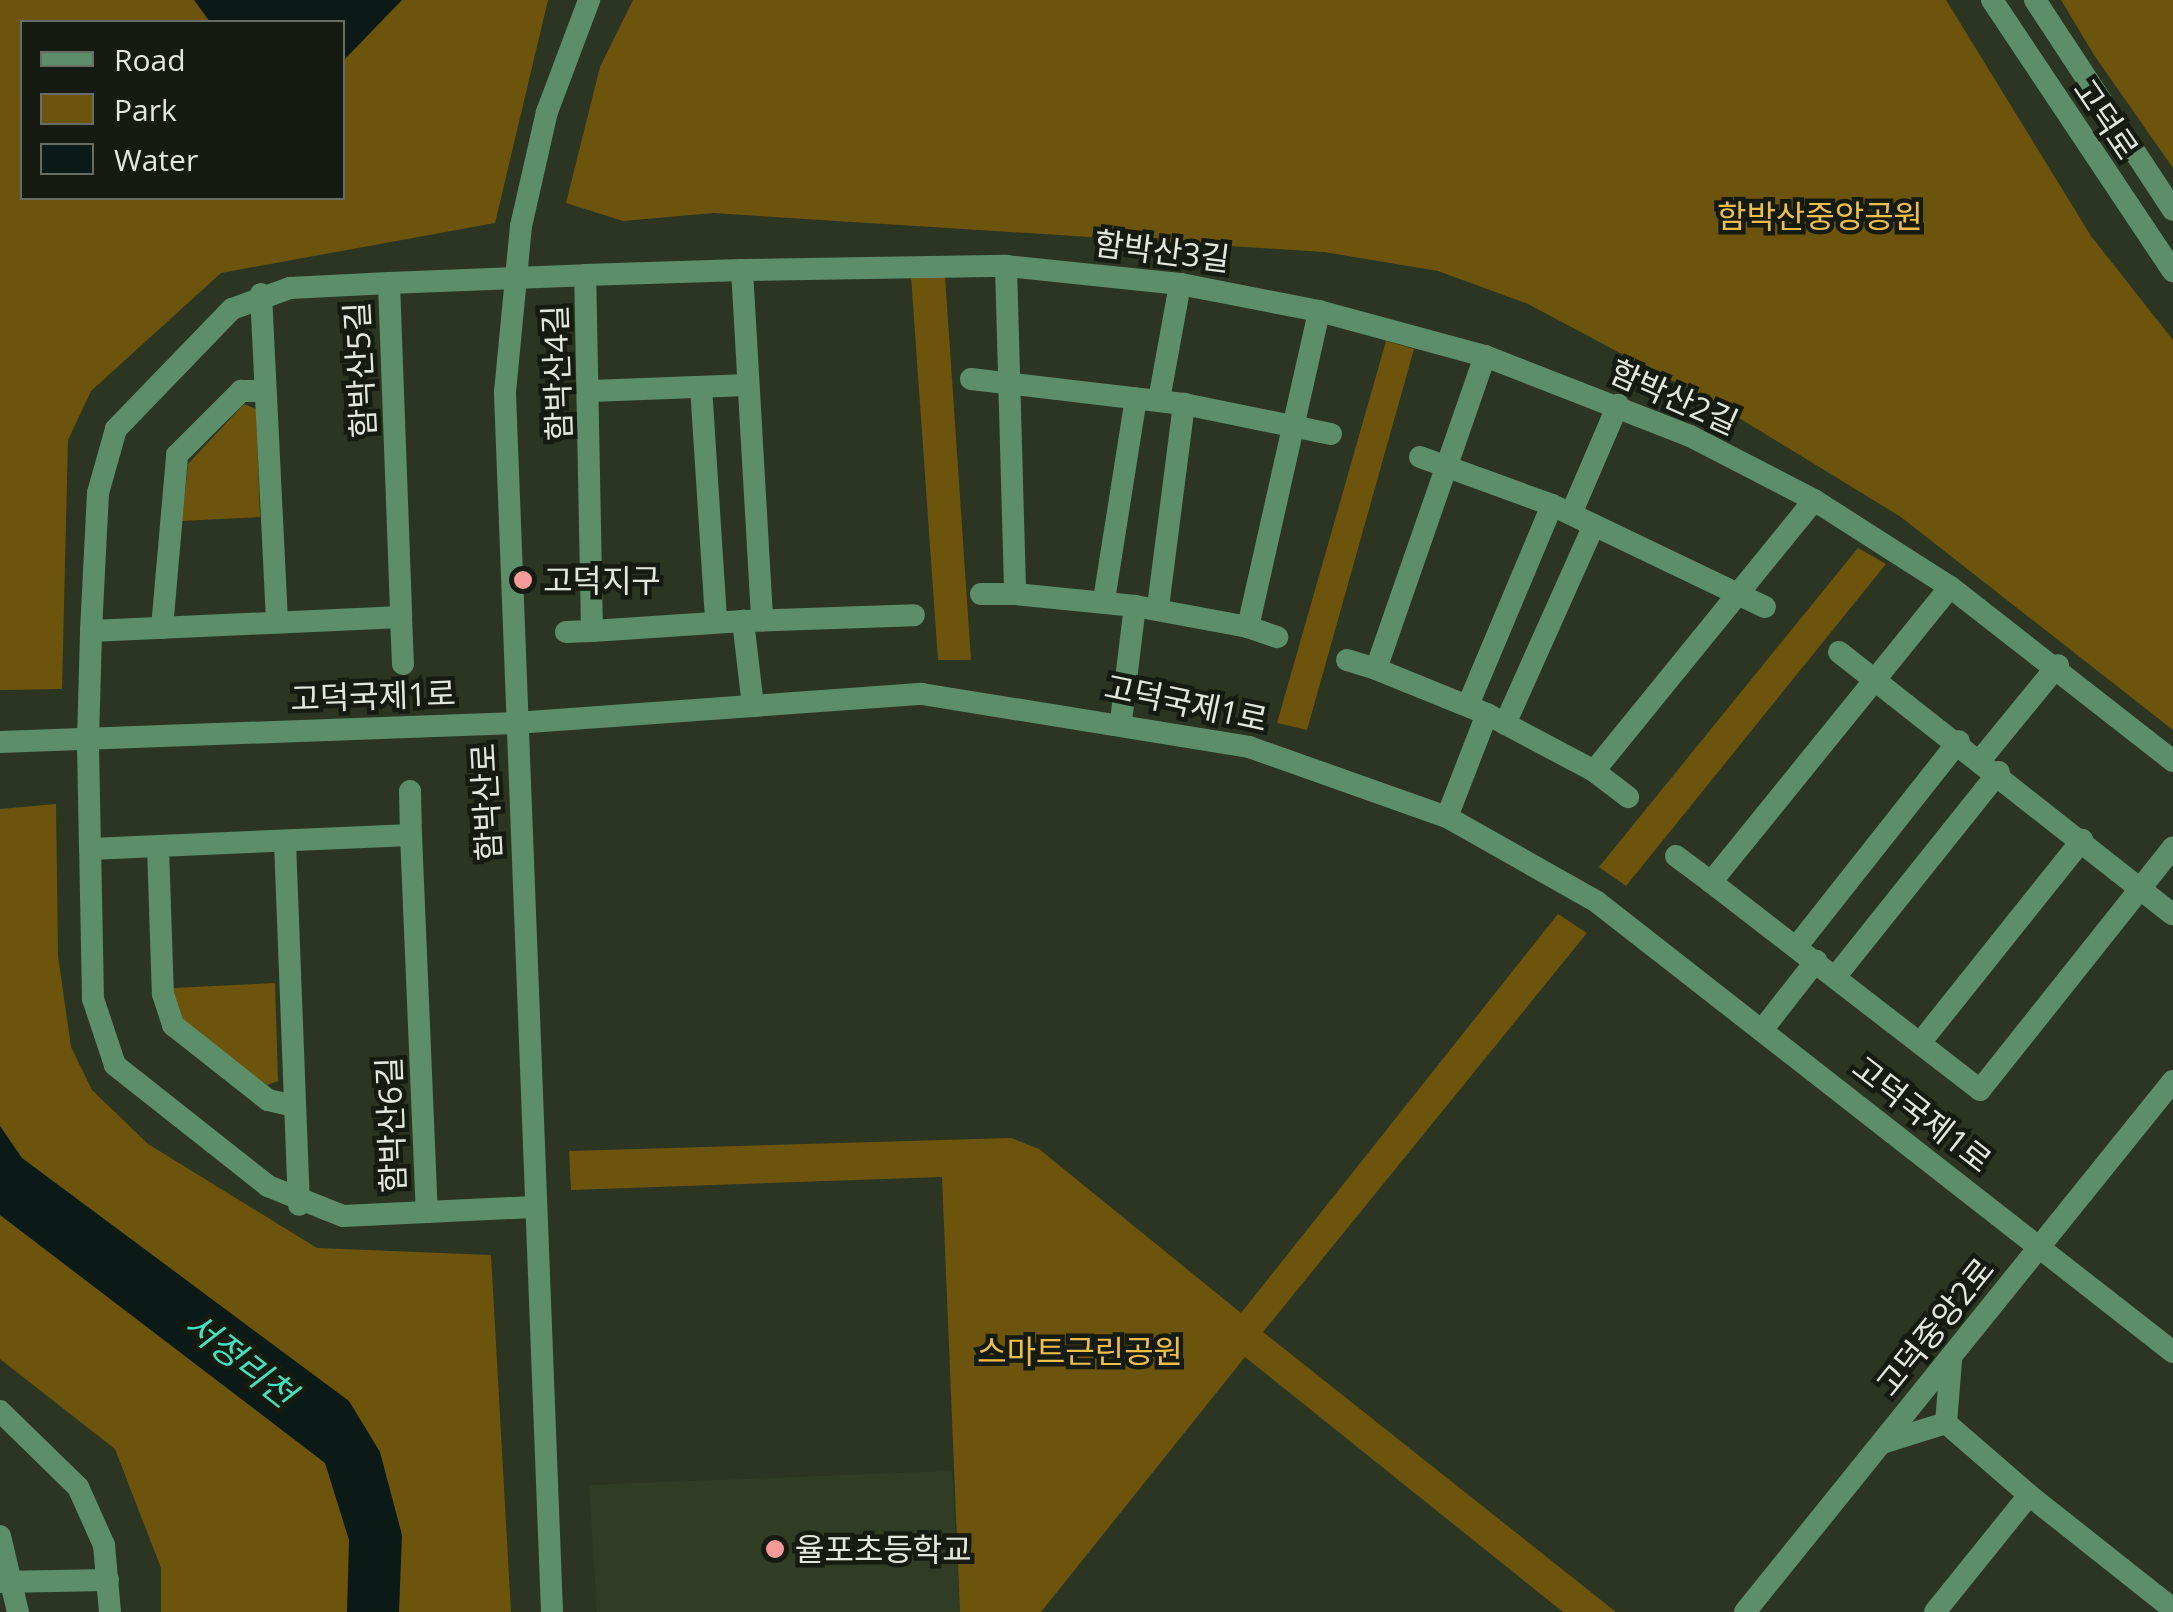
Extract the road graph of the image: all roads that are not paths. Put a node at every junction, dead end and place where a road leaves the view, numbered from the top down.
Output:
1 (589, 0) edge
2 (1992, 0) edge
3 (2036, 0) edge
4 (2173, 210) edge
5 (1006, 266) junction
6 (742, 270) junction
7 (2173, 271) edge
8 (586, 275) junction
9 (514, 278) junction
10 (389, 283) junction
11 (1180, 284) junction
12 (262, 294) junction
13 (1319, 311) junction
14 (1485, 356) junction
15 (971, 380) dead end
16 (1007, 384) junction
17 (748, 385) junction
18 (701, 387) junction
19 (265, 391) junction
20 (590, 391) junction
21 (1147, 400) junction
22 (1184, 404) junction
23 (1618, 405) junction
24 (1296, 425) junction
25 (1331, 434) dead end
26 (1420, 457) dead end
27 (1447, 466) junction
28 (1814, 500) junction
29 (1561, 510) junction
30 (1594, 525) junction
31 (1950, 587) junction
32 (981, 594) dead end
33 (1015, 594) junction
34 (1738, 594) junction
35 (1104, 600) junction
36 (1147, 606) junction
37 (1764, 607) dead end
38 (914, 614) dead end
39 (401, 618) junction
40 (752, 621) junction
41 (716, 622) junction
42 (277, 623) junction
43 (1248, 627) junction
44 (162, 628) junction
45 (91, 631) junction
46 (592, 631) junction
47 (566, 632) dead end
48 (1277, 637) dead end
49 (1839, 652) dead end
50 (1347, 660) dead end
51 (403, 664) dead end
52 (2058, 665) junction
53 (1376, 669) junction
54 (1877, 677) junction
55 (754, 706) junction
56 (1486, 714) junction
57 (1121, 721) junction
58 (515, 723) junction
59 (88, 740) junction
60 (1959, 741) junction
61 (3, 742) edge
62 (2173, 760) edge
63 (1990, 765) junction
64 (1594, 771) junction
65 (410, 791) dead end
66 (1628, 797) dead end
67 (1447, 817) junction
68 (411, 835) junction
69 (2082, 840) junction
70 (285, 842) junction
71 (2173, 847) edge
72 (158, 848) junction
73 (90, 849) junction
74 (1676, 856) dead end
75 (1711, 882) junction
76 (2140, 888) junction
77 (2172, 914) edge
78 (1797, 946) junction
79 (1816, 961) junction
80 (1836, 976) junction
81 (1762, 1030) junction
82 (1920, 1042) junction
83 (2173, 1081) edge
84 (294, 1106) junction
85 (299, 1205) junction
86 (533, 1208) junction
87 (427, 1212) junction
88 (2040, 1247) junction
89 (2173, 1352) edge
90 (1951, 1361) junction
91 (0, 1411) edge
92 (1946, 1423) junction
93 (1882, 1443) junction
94 (2029, 1495) junction
95 (0, 1536) edge
96 (108, 1580) junction
97 (9, 1582) edge
98 (2173, 1609) edge
99 (18, 1612) edge
100 (110, 1612) edge
101 (552, 1612) edge
102 (1745, 1612) edge
103 (1935, 1612) edge

1 - 9 street, 함박산로
2 - 7 street, 고덕로
3 - 4 street, 고덕로
5 - 6 street, 함박산3길
5 - 11 street, 함박산3길
5 - 16 street
6 - 8 street, 함박산4길
6 - 17 street
8 - 9 street
8 - 20 street, 함박산4길
9 - 10 street
9 - 58 street, 함박산로
10 - 12 street, 함박산5길
10 - 39 street, 함박산5길
11 - 13 street, 함박산3길
11 - 21 street
12 - 19 street
12 - 45 street, 함박산5길
13 - 14 street, 함박산3길
13 - 24 street
14 - 23 street, 함박산2길
14 - 27 street
15 - 16 street
16 - 21 street
16 - 33 street
17 - 18 street
17 - 40 street
18 - 20 street
18 - 41 street
19 - 42 street
19 - 44 street
20 - 46 street, 함박산4길
21 - 22 street
21 - 35 street
22 - 24 street
22 - 36 street
23 - 28 street, 함박산2길
23 - 29 street
24 - 25 street
24 - 43 street
26 - 27 street
27 - 29 street
27 - 53 street
28 - 31 street, 함박산2길
28 - 34 street
29 - 30 street
29 - 56 street
30 - 34 street
30 - 56 street
31 - 52 street, 함박산2길
31 - 54 street
32 - 33 street
33 - 35 street
34 - 37 street
34 - 64 street
35 - 36 street
36 - 43 street
36 - 57 street
38 - 40 street
39 - 42 street
39 - 51 street, 함박산5길
40 - 41 street
40 - 55 street
41 - 46 street
42 - 44 street
43 - 48 street
44 - 45 street
45 - 59 street, 함박산5길
46 - 47 street
49 - 54 street
50 - 53 street
52 - 62 street, 함박산2길
52 - 63 street
53 - 56 street
54 - 60 street
54 - 75 street
55 - 57 street, 고덕국제1로
55 - 58 street, 고덕국제1로
56 - 64 street
56 - 67 street
57 - 67 street, 고덕국제1로
58 - 59 street, 고덕국제1로
58 - 86 street, 함박산로
59 - 61 street, 고덕국제1로
59 - 73 street, 함박산6길
60 - 63 street
60 - 78 street
63 - 69 street
63 - 80 street
64 - 66 street
65 - 68 street, 함박산6길
67 - 81 street, 고덕국제1로
68 - 70 street
68 - 87 street, 함박산6길
69 - 76 street
69 - 82 street
70 - 72 street
70 - 84 street
71 - 76 street
72 - 73 street
72 - 84 street
73 - 85 street, 함박산6길
74 - 75 street
75 - 78 street
76 - 77 street
76 - 82 street
78 - 79 street
79 - 80 street
79 - 81 street
80 - 82 street
81 - 88 street, 고덕국제1로
83 - 88 street, 고덕중앙2로
84 - 85 street
85 - 87 street, 함박산6길
86 - 87 street
86 - 101 street, 함박산로
88 - 89 street, 고덕국제1로
88 - 90 street, 고덕중앙2로
90 - 92 street
90 - 93 street, 고덕중앙2로
91 - 96 street
92 - 93 street
92 - 94 street
93 - 102 street, 고덕중앙2로
94 - 98 street
94 - 103 street
95 - 97 street
96 - 97 street
96 - 100 street
97 - 99 street

